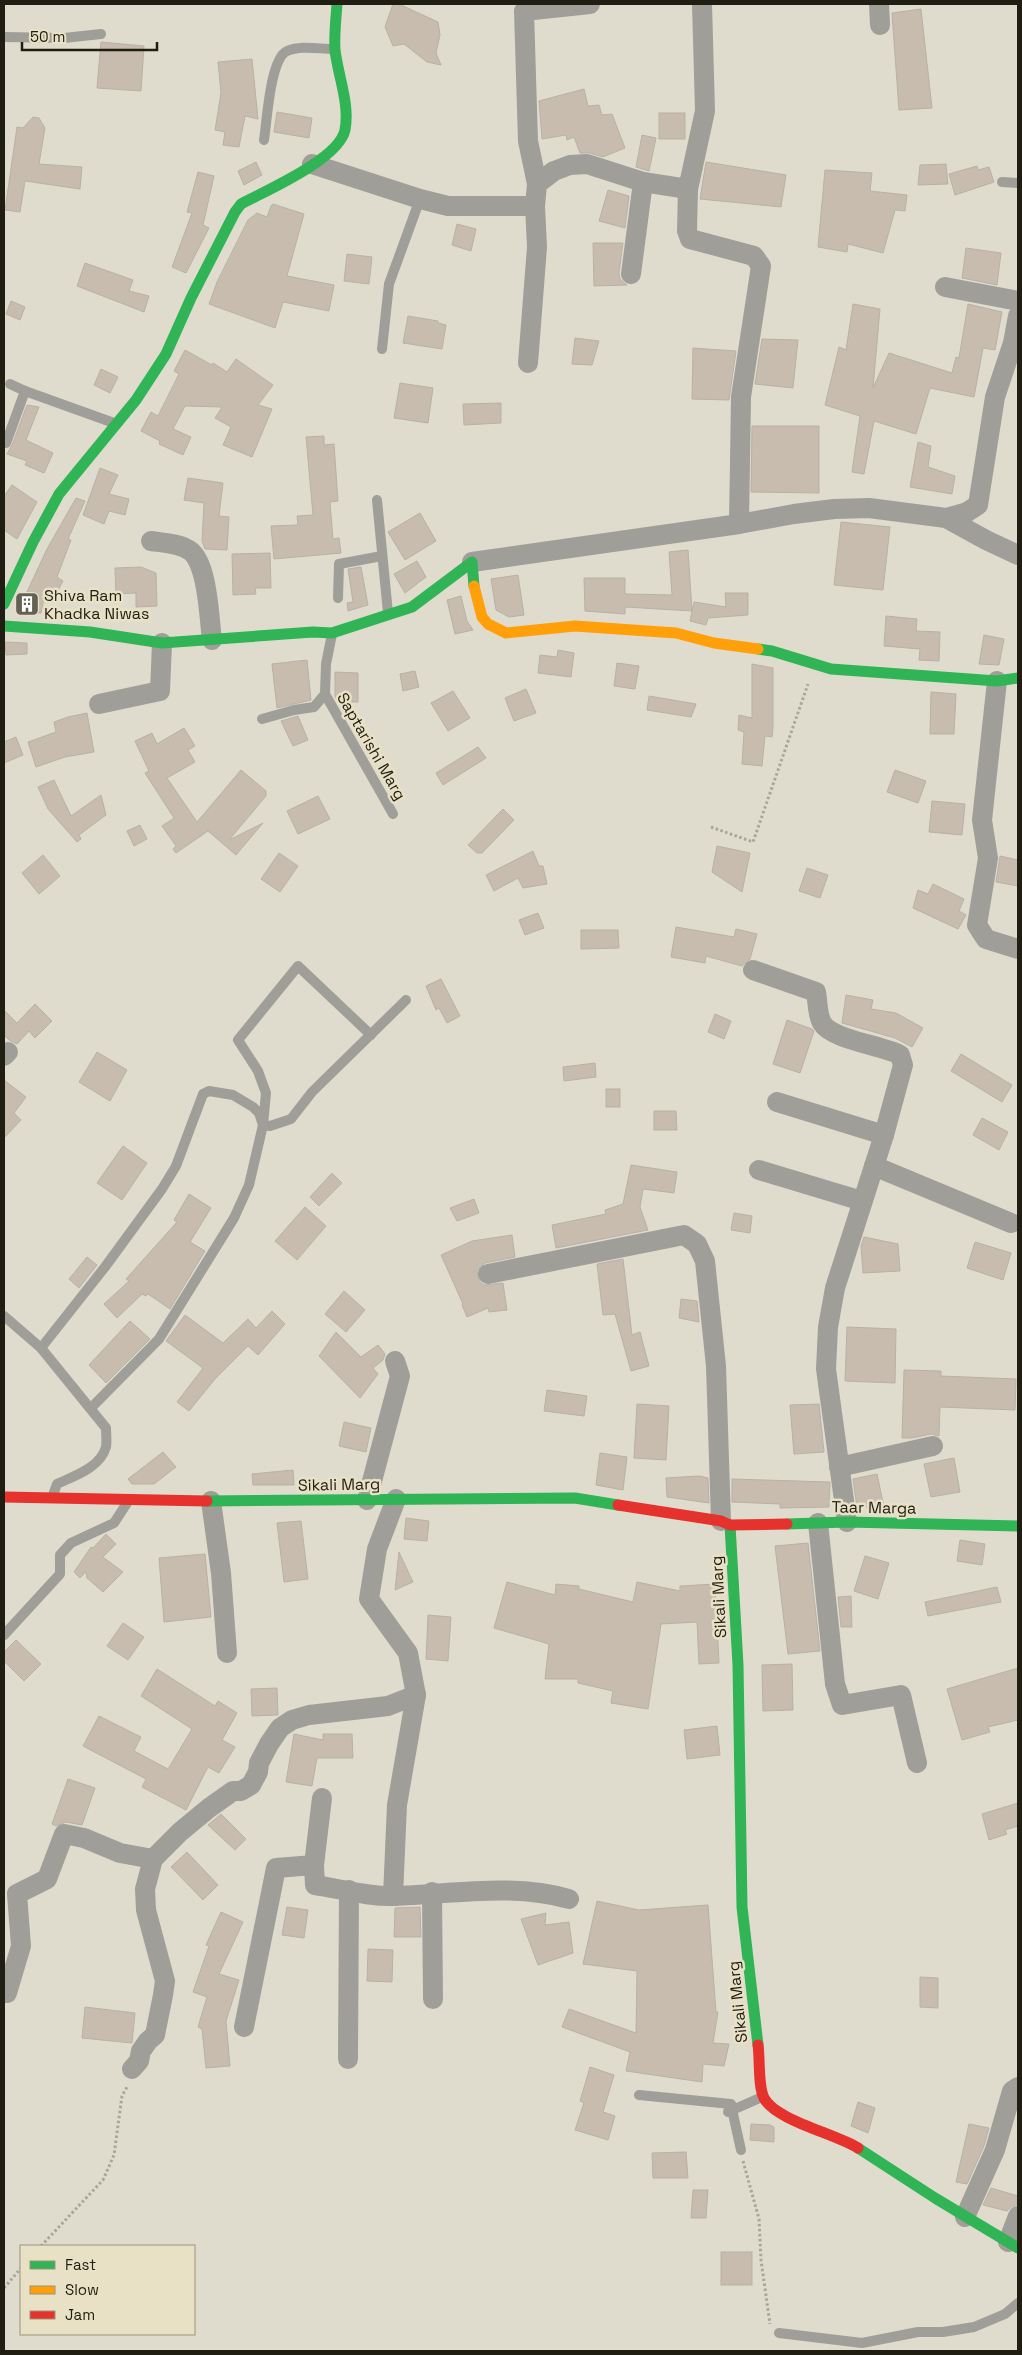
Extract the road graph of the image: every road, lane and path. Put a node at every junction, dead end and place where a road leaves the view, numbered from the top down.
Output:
1 (337, 4) edge
2 (590, 4) edge
3 (702, 4) edge
4 (879, 4) edge
5 (880, 25) dead end
6 (101, 34) dead end
7 (4, 37) edge
8 (335, 49) junction
9 (264, 140) dead end
10 (312, 164) junction
11 (643, 182) junction
12 (1002, 182) dead end
13 (1018, 183) edge
14 (537, 184) junction
15 (688, 189) junction
16 (420, 199) junction
17 (536, 206) junction
18 (631, 274) dead end
19 (946, 287) dead end
20 (1018, 301) edge
21 (1018, 316) edge
22 (382, 349) dead end
23 (528, 363) dead end
24 (10, 384) dead end
25 (25, 391) junction
26 (118, 424) junction
27 (6, 443) dead end
28 (377, 500) dead end
29 (946, 518) junction
30 (739, 524) junction
31 (151, 541) dead end
32 (1018, 555) edge
33 (382, 556) junction
34 (472, 562) junction
35 (338, 598) dead end
36 (4, 604) edge
37 (388, 614) junction
38 (4, 626) edge
39 (332, 633) junction
40 (212, 640) junction
41 (162, 642) junction
42 (815, 664) junction
43 (1018, 678) edge
44 (997, 681) junction
45 (324, 694) junction
46 (99, 704) dead end
47 (262, 719) dead end
48 (393, 814) dead end
49 (711, 827) dead end
50 (1018, 949) edge
51 (753, 970) dead end
52 (406, 1000) dead end
53 (371, 1035) junction
54 (777, 1102) dead end
55 (263, 1125) junction
56 (884, 1135) junction
57 (874, 1166) junction
58 (759, 1170) dead end
59 (862, 1201) junction
60 (1011, 1223) dead end
61 (488, 1274) dead end
62 (4, 1316) edge
63 (41, 1348) junction
64 (395, 1361) dead end
65 (91, 1408) junction
66 (933, 1446) dead end
67 (839, 1466) junction
68 (4, 1497) edge
69 (51, 1498) junction
70 (396, 1499) junction
71 (130, 1500) junction
72 (367, 1500) junction
73 (212, 1501) junction
74 (847, 1522) junction
75 (726, 1523) junction
76 (818, 1523) junction
77 (1018, 1526) edge
78 (4, 1635) edge
79 (227, 1652) dead end
80 (416, 1695) junction
81 (918, 1763) dead end
82 (322, 1798) dead end
83 (153, 1859) junction
84 (314, 1865) junction
85 (349, 1890) junction
86 (432, 1892) junction
87 (393, 1896) junction
88 (569, 1899) dead end
89 (4, 1992) edge
90 (433, 1999) dead end
91 (244, 2027) dead end
92 (348, 2059) dead end
93 (132, 2070) joint
94 (1018, 2087) edge
95 (639, 2095) dead end
96 (763, 2096) junction
97 (731, 2104) junction
98 (741, 2150) joint
99 (965, 2216) junction
100 (1018, 2216) edge
101 (42, 2245) edge
102 (1013, 2245) edge
103 (20, 2269) edge
104 (4, 2288) edge
105 (1018, 2303) edge
106 (779, 2333) joint

1 - 8 street
2 - 14 street
3 - 15 street
4 - 5 street
6 - 7 lane
8 - 9 lane
8 - 10 street
10 - 16 street
10 - 26 street
11 - 14 street
11 - 15 street
11 - 18 street
12 - 13 lane
14 - 17 street
15 - 30 street
16 - 17 street
16 - 22 lane
17 - 23 street
19 - 20 street
21 - 29 street
24 - 25 lane
25 - 26 lane
25 - 27 lane
26 - 36 street
28 - 33 lane
29 - 30 street
29 - 32 street
30 - 34 street
31 - 40 street
33 - 35 lane
33 - 37 lane
34 - 37 street
34 - 42 street
37 - 39 street
38 - 41 street
39 - 40 street
39 - 45 lane, Saptarishi Marg
40 - 41 street
41 - 46 street
42 - 44 street
42 - 49 path
43 - 44 street
44 - 50 street
45 - 47 lane
45 - 48 lane, Saptarishi Marg
51 - 56 street
52 - 53 lane
53 - 55 lane
53 - 55 lane
54 - 56 street
55 - 63 lane
55 - 65 lane
56 - 57 street
57 - 59 street
57 - 60 street
58 - 59 street
59 - 67 street
61 - 75 street
62 - 63 lane
63 - 65 lane
64 - 72 street
65 - 69 lane
66 - 67 street
67 - 74 street
68 - 69 street, Sikali Marg
69 - 71 street, Sikali Marg
70 - 72 street, Sikali Marg
70 - 75 street, Sikali Marg
70 - 80 street
71 - 73 street, Sikali Marg
71 - 78 lane
72 - 73 street, Sikali Marg
73 - 79 street
74 - 76 street, Taar Marga
74 - 77 street, Taar Marga
75 - 76 street, Taar Marga
75 - 96 street, Sikali Marg
76 - 81 street
80 - 83 street
80 - 87 street
82 - 84 street
83 - 89 street
83 - 93 street
84 - 85 street
84 - 91 street
85 - 87 street
85 - 92 street
86 - 87 street
86 - 88 street
86 - 90 street
93 - 101 path
94 - 99 street
95 - 97 lane
96 - 97 lane
96 - 99 street
97 - 98 lane
98 - 106 path
99 - 102 street
100 - 102 street
103 - 104 path
105 - 106 lane

